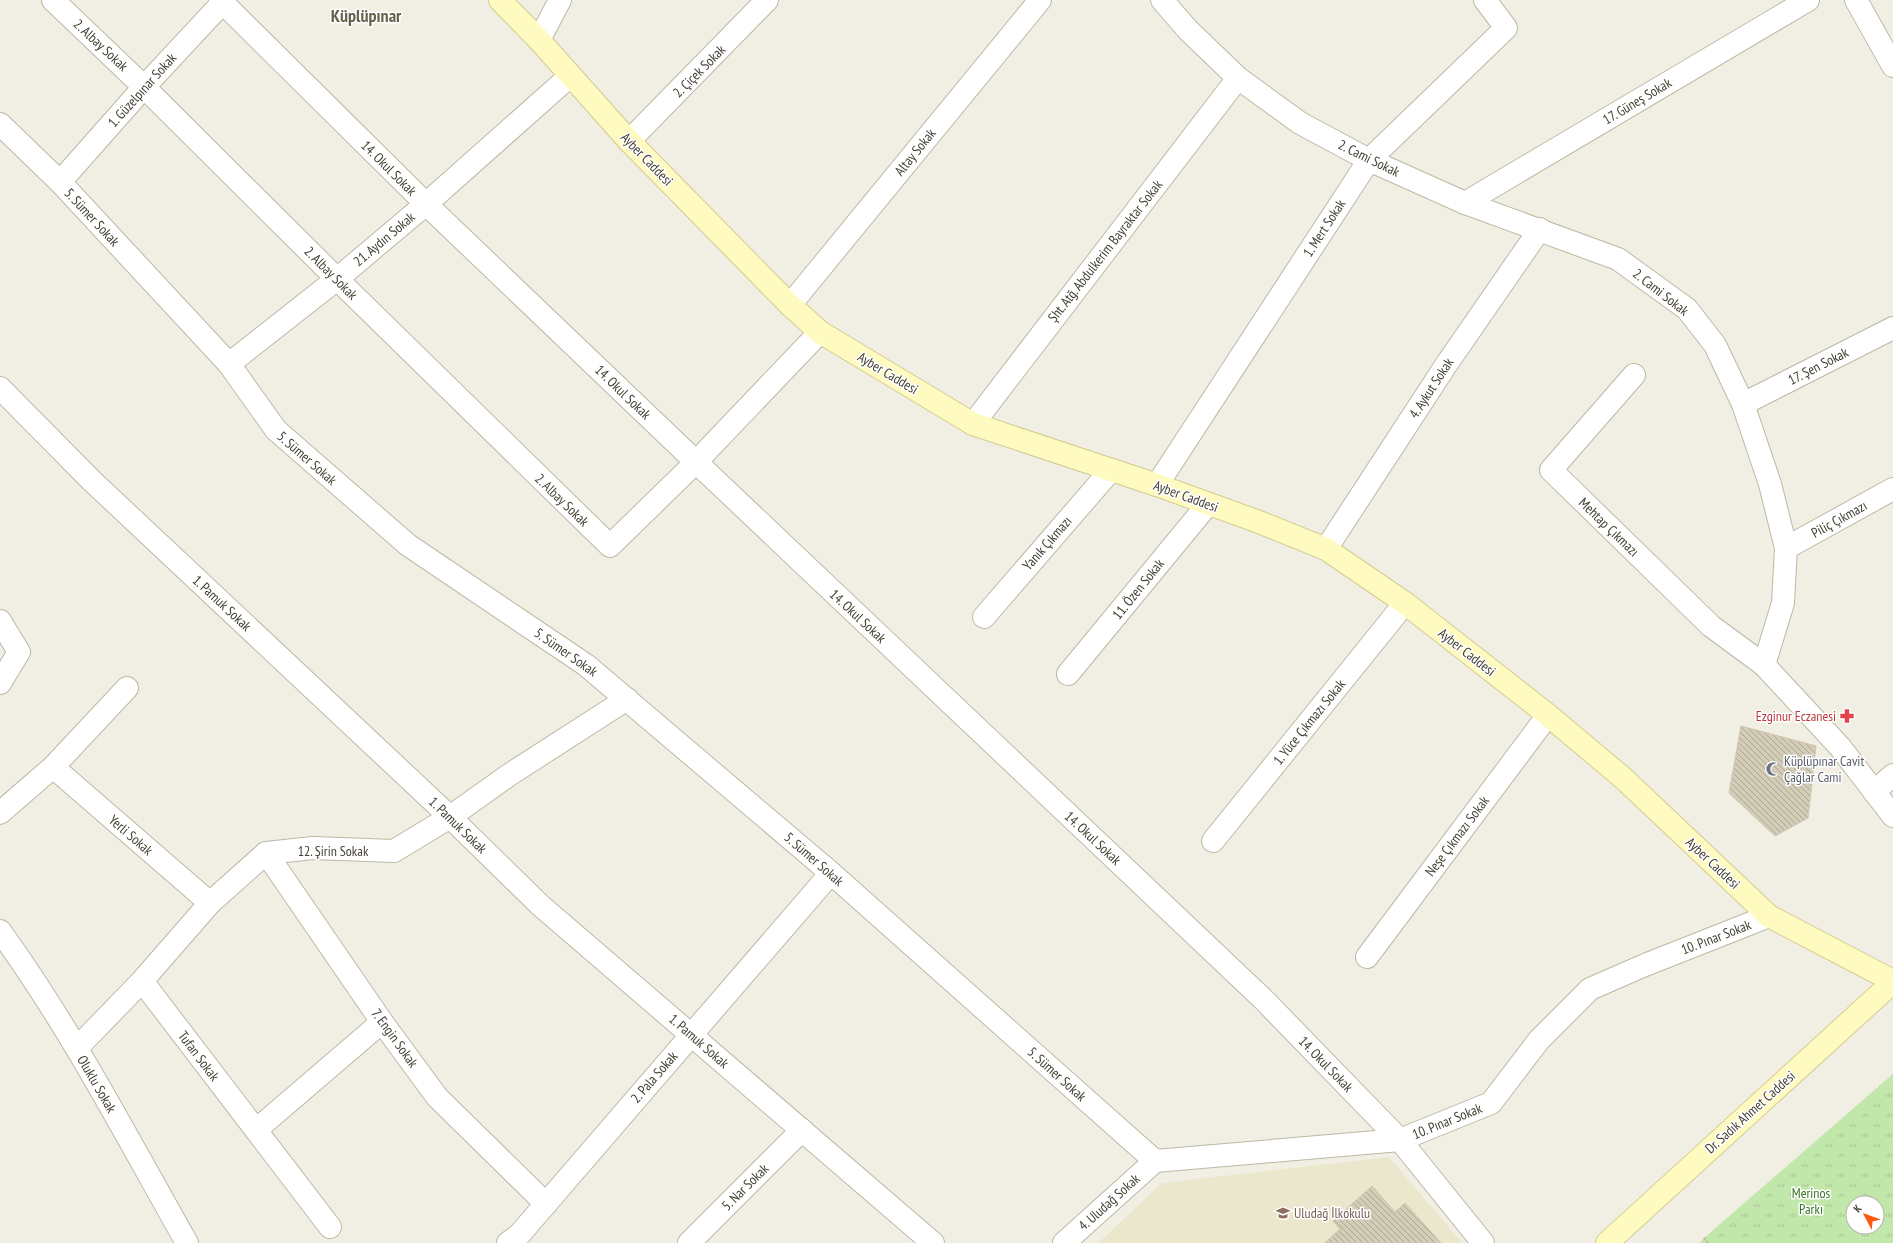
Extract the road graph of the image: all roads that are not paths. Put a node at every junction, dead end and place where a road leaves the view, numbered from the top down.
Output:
1 (53, 0) edge
2 (500, 0) edge
3 (560, 0) edge
4 (767, 0) edge
5 (1040, 0) edge
6 (1162, 0) edge
7 (1485, 0) edge
8 (1808, 0) edge
9 (1856, 0) edge
10 (223, 1) edge
11 (539, 40) junction
12 (1893, 66) edge
13 (570, 76) junction
14 (1238, 78) junction
15 (144, 87) junction
16 (0, 124) edge
17 (629, 142) junction
18 (1369, 160) junction
19 (60, 182) junction
20 (1465, 203) junction
21 (426, 204) junction
22 (1540, 229) junction
23 (337, 279) junction
24 (790, 304) junction
25 (1893, 328) edge
26 (820, 332) junction
27 (229, 364) junction
28 (1634, 375) dead end
29 (0, 388) edge
30 (1743, 404) junction
31 (972, 424) junction
32 (696, 462) junction
33 (1111, 470) junction
34 (1157, 485) junction
35 (1893, 489) edge
36 (1208, 504) junction
37 (1786, 548) junction
38 (1326, 549) junction
39 (1405, 603) junction
40 (984, 617) dead end
41 (0, 620) edge
42 (1764, 665) junction
43 (1068, 674) dead end
44 (0, 683) edge
45 (127, 688) dead end
46 (627, 699) junction
47 (1548, 715) junction
48 (53, 767) junction
49 (1893, 775) edge
50 (1874, 792) junction
51 (0, 813) edge
52 (1893, 816) edge
53 (450, 817) junction
54 (1213, 840) dead end
55 (266, 853) junction
56 (831, 873) junction
57 (210, 903) junction
58 (1770, 916) junction
59 (0, 931) edge
60 (1367, 957) dead end
61 (142, 981) junction
62 (1893, 981) edge
63 (382, 1022) junction
64 (691, 1034) junction
65 (77, 1048) junction
66 (256, 1130) junction
67 (802, 1130) junction
68 (1400, 1140) junction
69 (1155, 1161) junction
70 (546, 1204) junction
71 (330, 1227) dead end
72 (518, 1240) edge
73 (927, 1241) edge
74 (187, 1243) edge
75 (689, 1243) edge
76 (1064, 1243) edge
77 (1483, 1243) edge
78 (1607, 1243) edge

1 - 15 street, 2. Albay Sokak
2 - 11 main road, Ayber Caddesi
3 - 11 street
4 - 17 street, 2. Çiçek Sokak
5 - 24 street, Altay Sokak
6 - 14 street, 2. Cami Sokak
7 - 18 street, 1. Mert Sokak
8 - 20 street, 17. Güneş Sokak
9 - 12 street
10 - 15 street, 1. Güzelpınar Sokak
10 - 21 street, 14. Okul Sokak
11 - 13 main road, Ayber Caddesi
13 - 17 main road, Ayber Caddesi
13 - 21 street, 21. Aydın Sokak
14 - 18 street, 2. Cami Sokak
14 - 31 street, Şht. Atğ. Abdulkerim Bayraktar Sokak
15 - 19 street, 1. Güzelpınar Sokak
15 - 23 street, 2. Albay Sokak
16 - 19 street, 5. Sümer Sokak
17 - 24 main road, Ayber Caddesi
18 - 20 street, 2. Cami Sokak
18 - 34 street, 1. Mert Sokak
19 - 27 street, 5. Sümer Sokak
20 - 22 street, 2. Cami Sokak
21 - 23 street, 21. Aydın Sokak
21 - 32 street, 14. Okul Sokak
22 - 30 street, 2. Cami Sokak
22 - 38 street, 4. Aykut Sokak
23 - 27 street, 21. Aydın Sokak
23 - 32 street, 2. Albay Sokak
24 - 26 main road, Ayber Caddesi
25 - 30 street, 17. Şen Sokak
26 - 31 main road, Ayber Caddesi
26 - 32 street
27 - 46 street, 5. Sümer Sokak
28 - 42 street, Mehtap Çıkmazı
29 - 53 street, 1. Pamuk Sokak
30 - 37 street, 2. Cami Sokak
31 - 33 main road, Ayber Caddesi
32 - 68 street, 14. Okul Sokak
33 - 34 main road, Ayber Caddesi
33 - 40 street, Yanık Çıkmazı
34 - 36 main road, Ayber Caddesi
35 - 37 street, Piliç Çıkmazı
36 - 38 main road, Ayber Caddesi
36 - 43 street, 11. Özen Sokak
37 - 42 street, 2. Cami Sokak
38 - 39 main road, Ayber Caddesi
39 - 47 main road, Ayber Caddesi
39 - 54 street, 1. Yüce Çıkmazı Sokak
41 - 44 street
42 - 50 street
45 - 48 street
46 - 53 street, 12. Şirin Sokak
46 - 56 street, 5. Sümer Sokak
47 - 58 main road, Ayber Caddesi
47 - 60 street, Neşe Çıkmazı Sokak
48 - 51 street
48 - 57 street, Yerli Sokak
49 - 50 street
50 - 52 street
53 - 55 street, 12. Şirin Sokak
53 - 64 street, 1. Pamuk Sokak
55 - 57 street
55 - 63 street, 7. Engin Sokak
56 - 64 street, 2. Pala Sokak
56 - 69 street, 5. Sümer Sokak
57 - 61 street
58 - 62 main road, Ayber Caddesi
58 - 68 street, 10. Pınar Sokak
59 - 65 street, Oluklu Sokak
61 - 65 street
61 - 66 street, Tufan Sokak
62 - 78 main road, Dr. Sadık Ahmet Caddesi
63 - 66 street
63 - 70 street, 7. Engin Sokak
64 - 67 street, 1. Pamuk Sokak
64 - 70 street, 2. Pala Sokak
65 - 74 street, Oluklu Sokak
66 - 71 street, Tufan Sokak
67 - 73 street, 1. Pamuk Sokak
67 - 75 street, 5. Nar Sokak
68 - 69 street, 10. Pınar Sokak
68 - 77 street, 14. Okul Sokak
69 - 76 street, 4. Uludağ Sokak
70 - 72 street, 2. Pala Sokak

